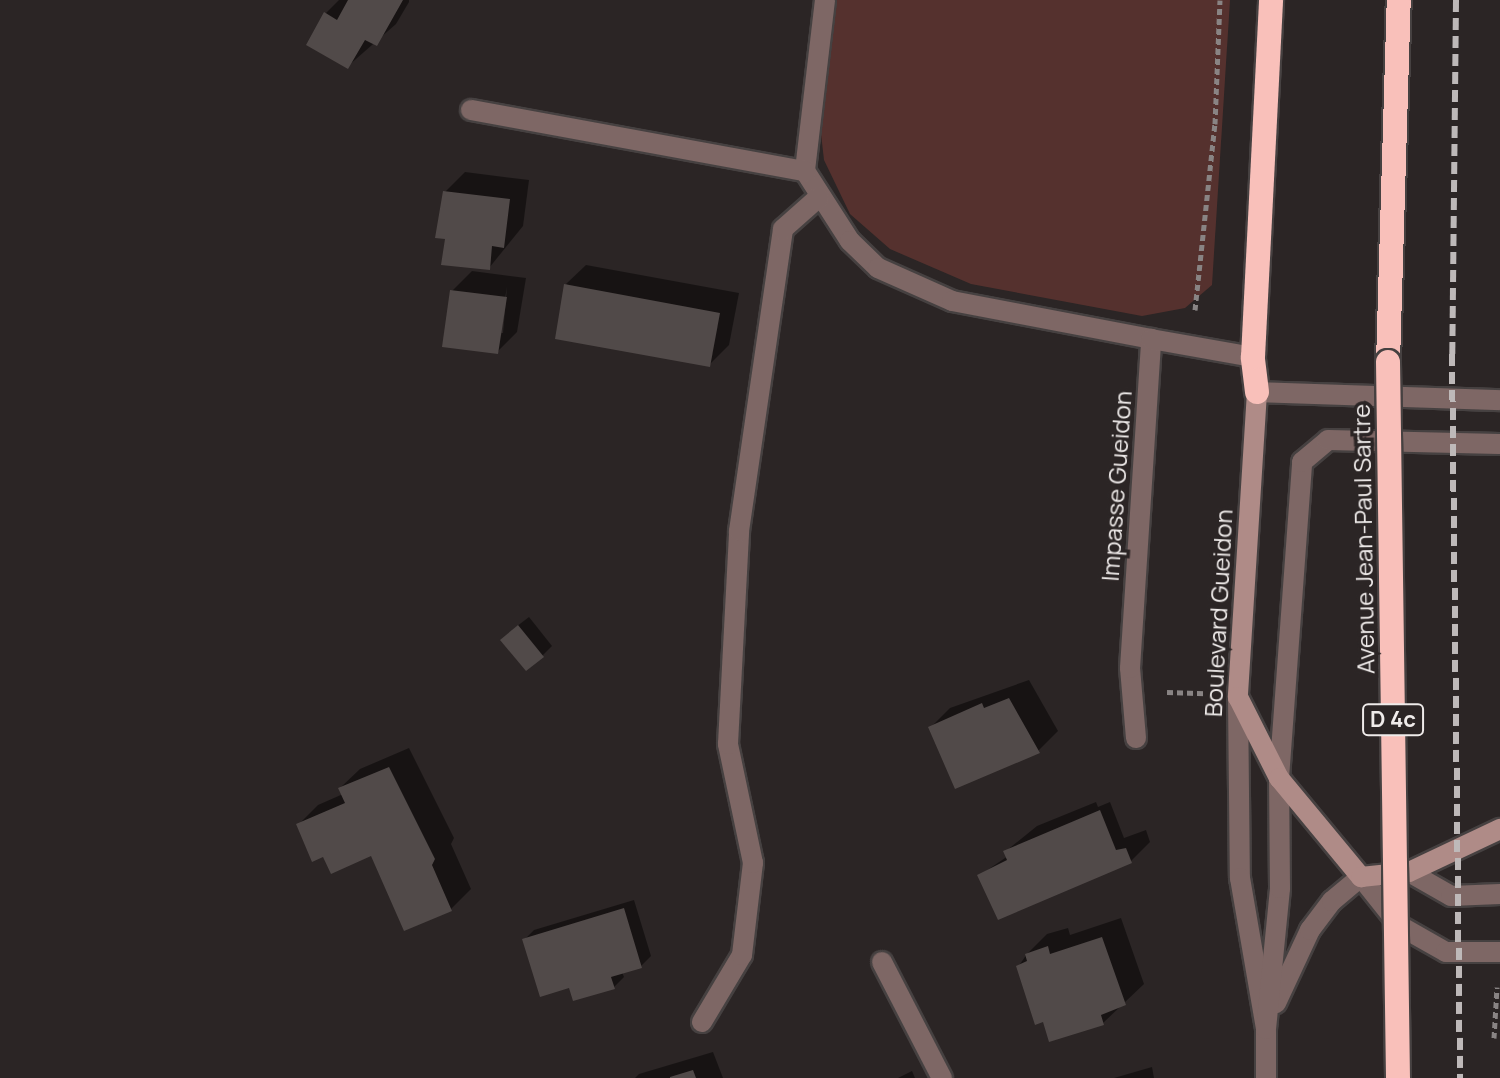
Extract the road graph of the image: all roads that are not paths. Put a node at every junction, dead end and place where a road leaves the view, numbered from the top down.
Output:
1 (825, 0) edge
2 (1271, 0) edge
3 (1399, 0) edge
4 (471, 110) dead end
5 (805, 171) junction
6 (819, 197) junction
7 (1151, 339) junction
8 (1253, 357) junction
9 (1257, 392) junction
10 (1500, 400) edge
11 (1500, 444) edge
12 (1238, 697) junction
13 (1136, 738) dead end
14 (1279, 778) junction
15 (1500, 829) edge
16 (1409, 872) junction
17 (1361, 877) junction
18 (1500, 894) edge
19 (1500, 952) edge
20 (882, 962) dead end
21 (702, 1022) dead end
22 (1266, 1029) junction
23 (942, 1078) edge
24 (1266, 1078) edge
25 (1398, 1078) edge

1 - 5 street
2 - 8 highway
3 - 25 highway, Avenue Jean-Paul Sartre / D 4c, bridge
4 - 5 street
5 - 6 street
6 - 7 street
6 - 21 street
7 - 8 street
7 - 13 street, Impasse Gueidon
8 - 9 highway
9 - 10 street
9 - 12 street, Boulevard Gueidon
11 - 14 street
12 - 14 street
12 - 22 street, Boulevard Gueidon
14 - 17 street
14 - 22 street
15 - 16 street
16 - 17 street
16 - 18 street
17 - 19 street
17 - 22 street
20 - 23 street
22 - 24 street, Boulevard Gueidon

